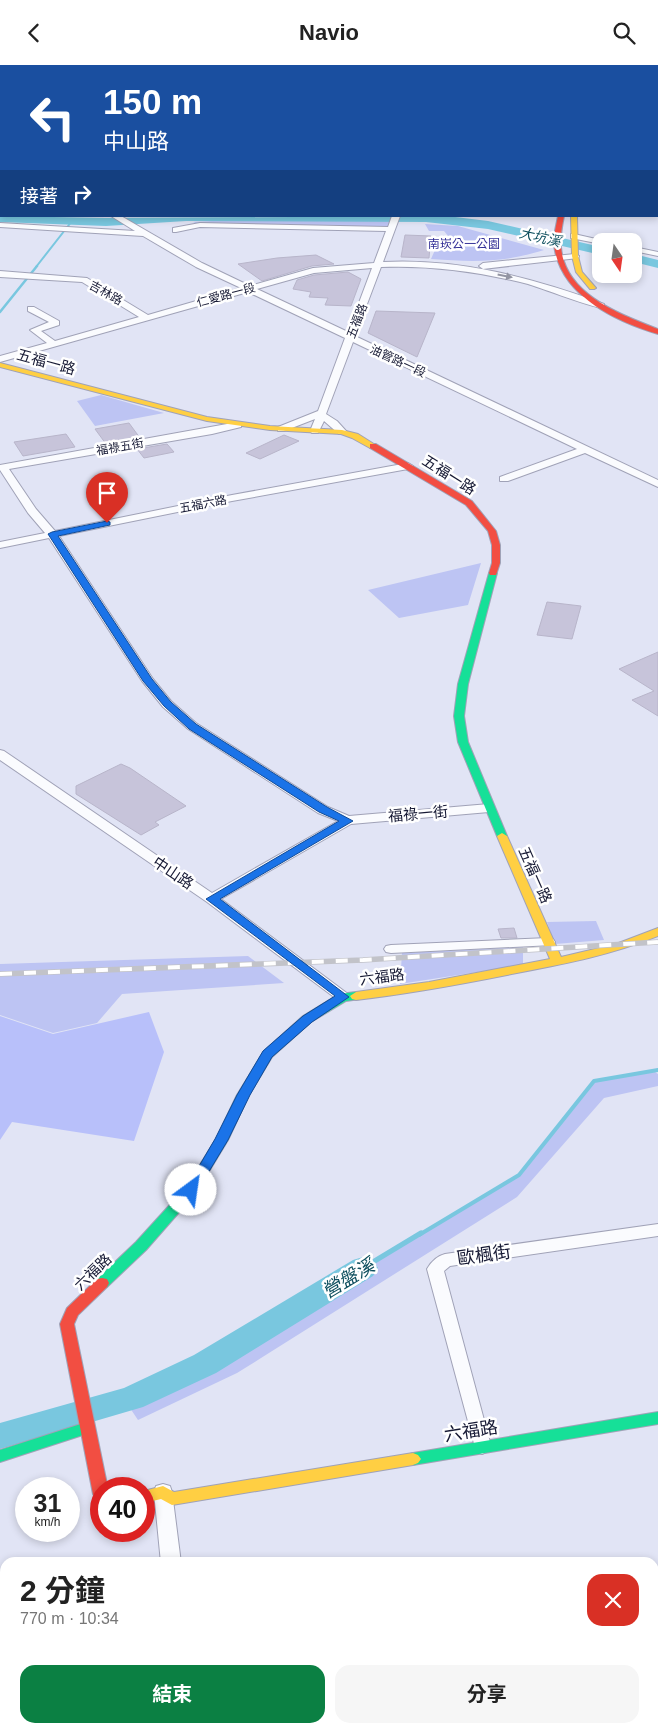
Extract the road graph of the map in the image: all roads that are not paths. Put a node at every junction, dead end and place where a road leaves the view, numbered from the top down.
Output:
1 (117, 217) edge
2 (396, 217) edge
3 (561, 217) edge
4 (574, 217) edge
5 (0, 225) edge
6 (176, 229) dead end
7 (391, 229) junction
8 (142, 233) junction
9 (592, 243) edge
10 (574, 245) junction
11 (642, 251) edge
12 (559, 254) junction
13 (658, 254) edge
14 (379, 264) junction
15 (457, 268) junction
16 (0, 274) edge
17 (250, 289) junction
18 (602, 306) junction
19 (31, 309) dead end
20 (146, 317) junction
21 (658, 324) edge
22 (658, 332) edge
23 (350, 338) junction
24 (53, 343) junction
25 (0, 359) edge
26 (0, 365) edge
27 (321, 414) junction
28 (238, 425) junction
29 (281, 429) junction
30 (315, 431) junction
31 (342, 432) junction
32 (587, 449) junction
33 (408, 466) junction
34 (3, 467) joint
35 (504, 479) dead end
36 (658, 484) edge
37 (52, 534) junction
38 (0, 545) edge
39 (0, 754) edge
40 (489, 807) junction
41 (348, 821) junction
42 (212, 899) junction
43 (658, 932) edge
44 (548, 942) junction
45 (391, 949) dead end
46 (557, 962) junction
47 (343, 997) junction
48 (658, 1230) edge
49 (658, 1418) edge
50 (87, 1428) junction
51 (482, 1446) junction
52 (0, 1456) edge
53 (97, 1477) edge
54 (163, 1492) junction
55 (155, 1494) edge
56 (170, 1557) edge

1 - 8 street, 油管路一段
2 - 7 street, 五福路
3 - 12 street
4 - 10 street
5 - 8 street
6 - 7 street
7 - 14 street, 五福路
8 - 17 street, 油管路一段
9 - 10 street, 仁愛路一段
10 - 12 street, 仁愛路一段
10 - 21 street
11 - 13 street
12 - 15 street, 仁愛路一段
12 - 18 street
14 - 15 street, 仁愛路一段
14 - 17 street, 仁愛路一段
14 - 23 street, 五福路
15 -> 18 street, 仁愛路一段
16 - 20 street, 吉林路
17 - 20 street, 仁愛路一段
17 - 23 street, 油管路一段
18 - 22 street
19 - 24 street
20 - 24 street, 仁愛路一段
23 - 27 street, 五福路
23 - 32 street, 油管路一段
24 - 25 street, 仁愛路一段
26 - 28 street, 五福一路
27 - 29 street
27 - 30 street, 五福路
27 - 31 street
28 - 29 street, 五福一路
28 - 34 street, 福祿五街
29 - 30 street, 五福一路
30 - 31 street, 五福一路
31 - 33 street, 五福一路
32 - 35 street
32 - 36 street, 油管路一段
33 - 37 street, 五福六路
33 - 40 street, 五福一路
34 - 37 street
37 - 38 street, 五福六路
37 - 41 street
39 - 42 street, 中山路
40 - 41 street, 福祿一街
40 - 44 street, 五福一路
41 - 42 street, 福祿一街
42 - 47 street, 中山路
43 - 46 street, 六福路
44 - 45 street
44 - 46 street, 五福一路
46 - 47 street, 六福路
47 - 50 street, 六福路
48 - 51 street, 歐楓街
49 - 51 street, 六福路
50 - 52 street
50 - 53 street
51 - 54 street, 六福路
54 - 55 street, 六福路
54 - 56 street

